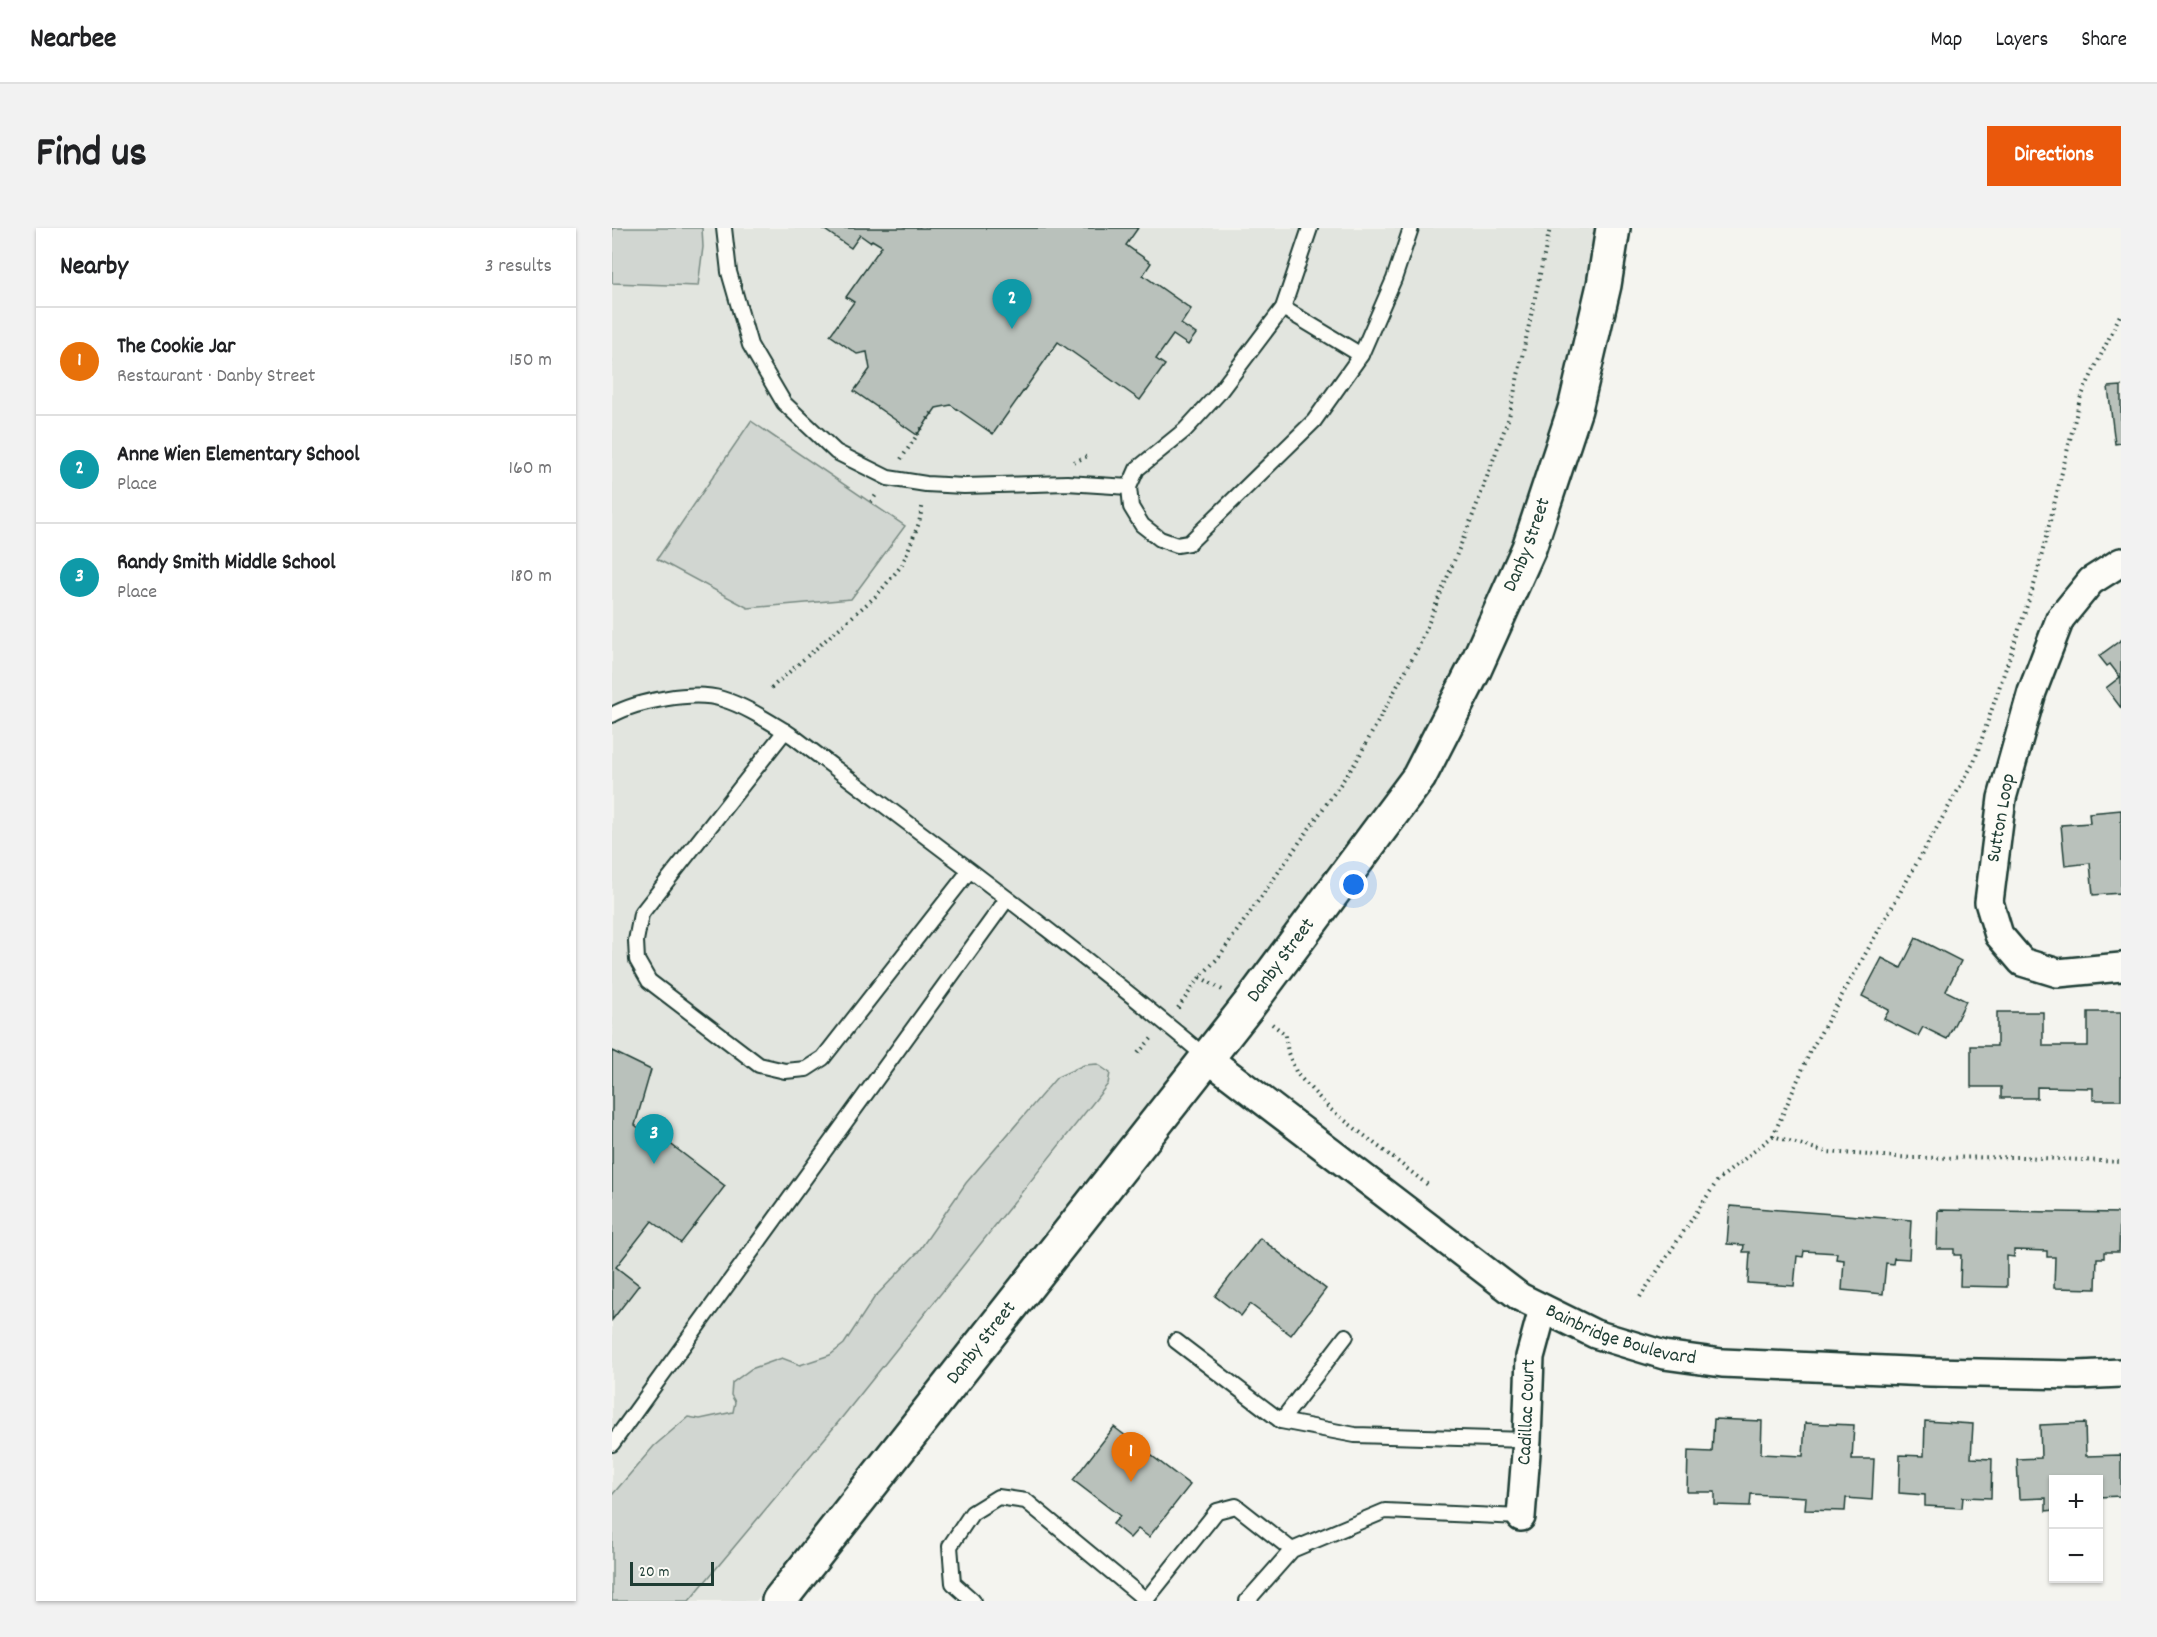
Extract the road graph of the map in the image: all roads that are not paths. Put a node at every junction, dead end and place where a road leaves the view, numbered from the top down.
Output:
1 (724, 228) edge
2 (1310, 228) edge
3 (1411, 228) edge
4 (1613, 228) edge
5 (1283, 308) junction
6 (1362, 355) junction
7 (1130, 487) junction
8 (2121, 562) edge
9 (612, 715) edge
10 (785, 731) junction
11 (970, 870) junction
12 (1007, 899) junction
13 (2121, 967) edge
14 (1206, 1057) junction
15 (1543, 1309) junction
16 (1346, 1336) dead end
17 (1176, 1341) dead end
18 (2121, 1373) edge
19 (1281, 1420) junction
20 (1527, 1440) junction
21 (612, 1444) edge
22 (1521, 1517) joint
23 (1292, 1550) junction
24 (779, 1601) edge
25 (973, 1601) edge
26 (1147, 1601) edge
27 (1247, 1601) edge

1 - 7 lane
2 - 5 lane
3 - 6 lane
4 - 14 street, Danby Street
5 - 6 lane
5 - 7 lane
6 - 7 lane
8 - 13 street, Sutton Loop
9 - 10 lane
10 - 11 lane
10 - 11 lane
11 - 12 lane
12 - 14 lane
12 - 21 lane
14 - 15 street, Bainbridge Boulevard
14 - 24 street, Danby Street
15 - 18 street, Bainbridge Boulevard
15 - 20 street, Cadillac Court
16 - 19 lane
17 - 19 lane
19 - 20 lane
20 - 22 street, Cadillac Court
22 - 23 lane
23 - 26 lane
23 - 27 lane
25 - 26 lane

